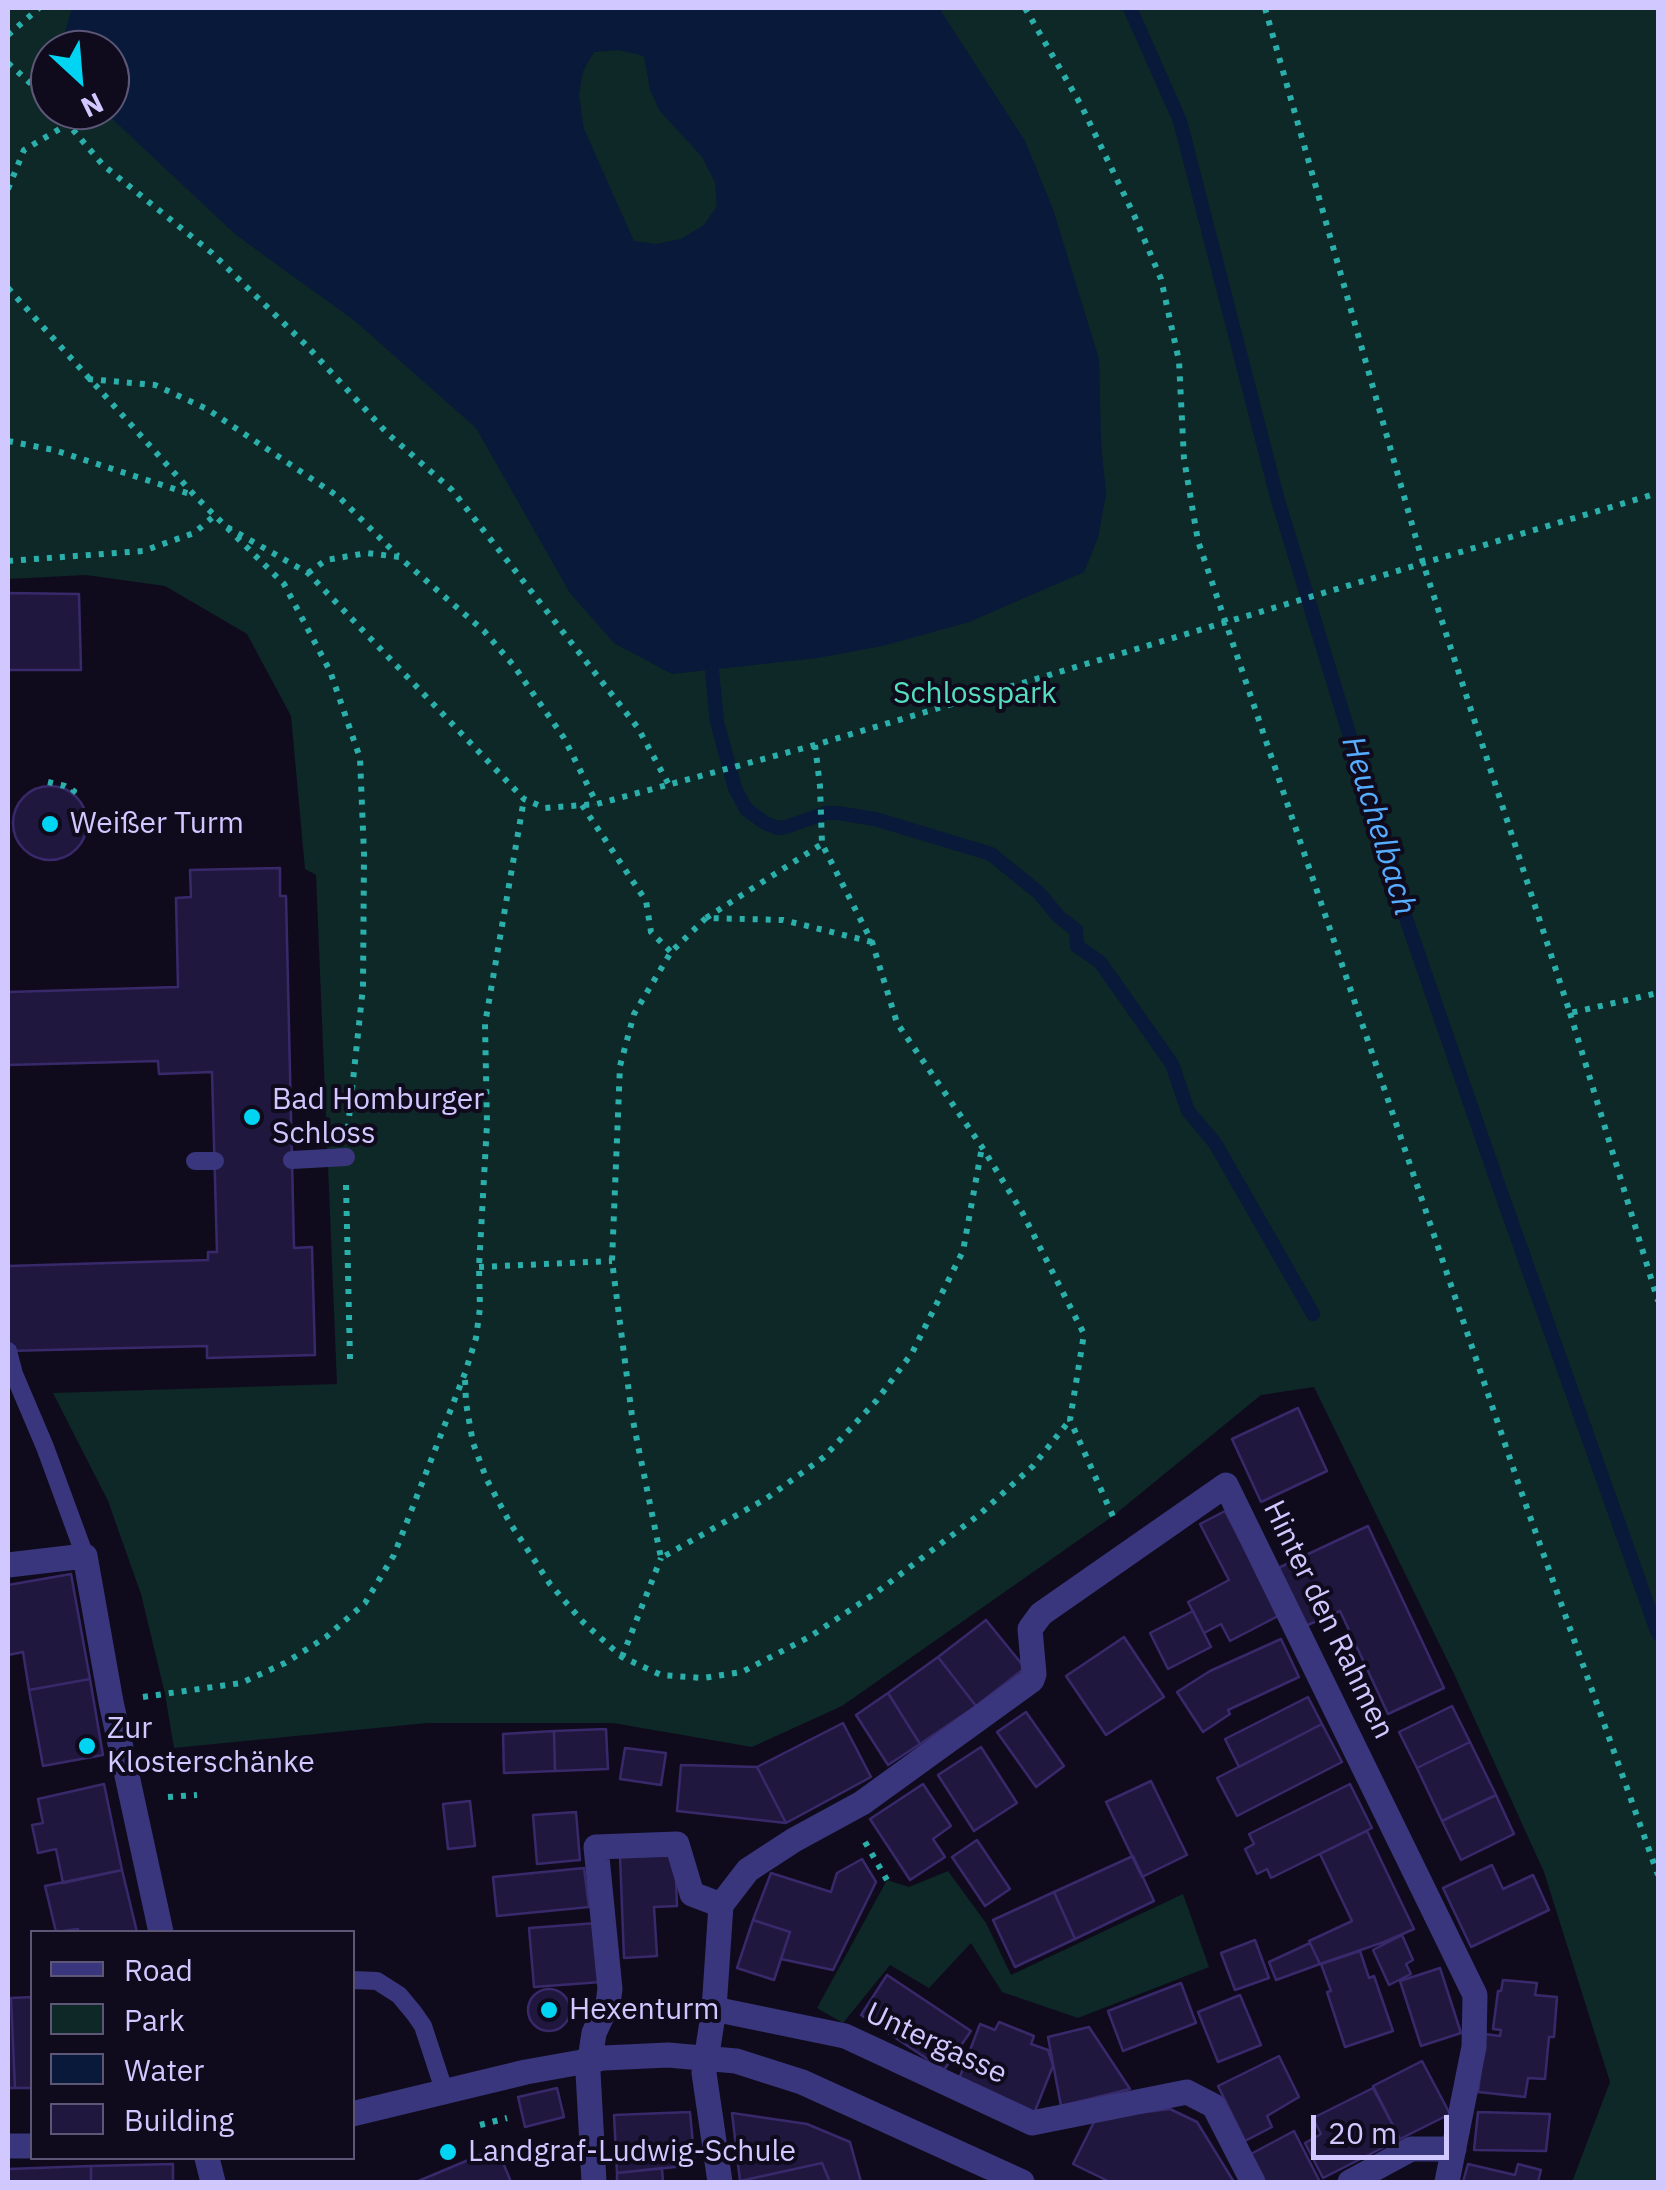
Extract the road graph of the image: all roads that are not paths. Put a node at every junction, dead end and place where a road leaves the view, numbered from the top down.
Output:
1 (346, 1157) road end
2 (292, 1160) dead end
3 (194, 1161) dead end
4 (215, 1161) dead end
5 (8, 1351) edge
6 (85, 1556) junction
7 (8, 1565) edge
8 (721, 1905) junction
9 (161, 1930) edge
10 (355, 1980) edge
11 (714, 2009) junction
12 (588, 2072) junction
13 (704, 2074) junction
14 (445, 2092) junction
15 (355, 2113) edge
16 (1454, 2150) junction
17 (594, 2182) edge
18 (720, 2182) edge
19 (1022, 2182) edge
20 (1252, 2182) edge
21 (1350, 2182) edge
22 (1448, 2182) edge

1 - 2 lane
3 - 4 lane
5 - 6 lane
6 - 7 street
6 - 9 street
8 - 11 street
8 - 12 street
8 - 16 street, Hinter den Rahmen
10 - 14 lane
11 - 13 street
11 - 20 street, Untergasse
12 - 13 street
12 - 17 street
13 - 18 street
14 - 15 street
14 - 19 street
16 - 21 street
16 - 22 street, Hinter den Rahmen

